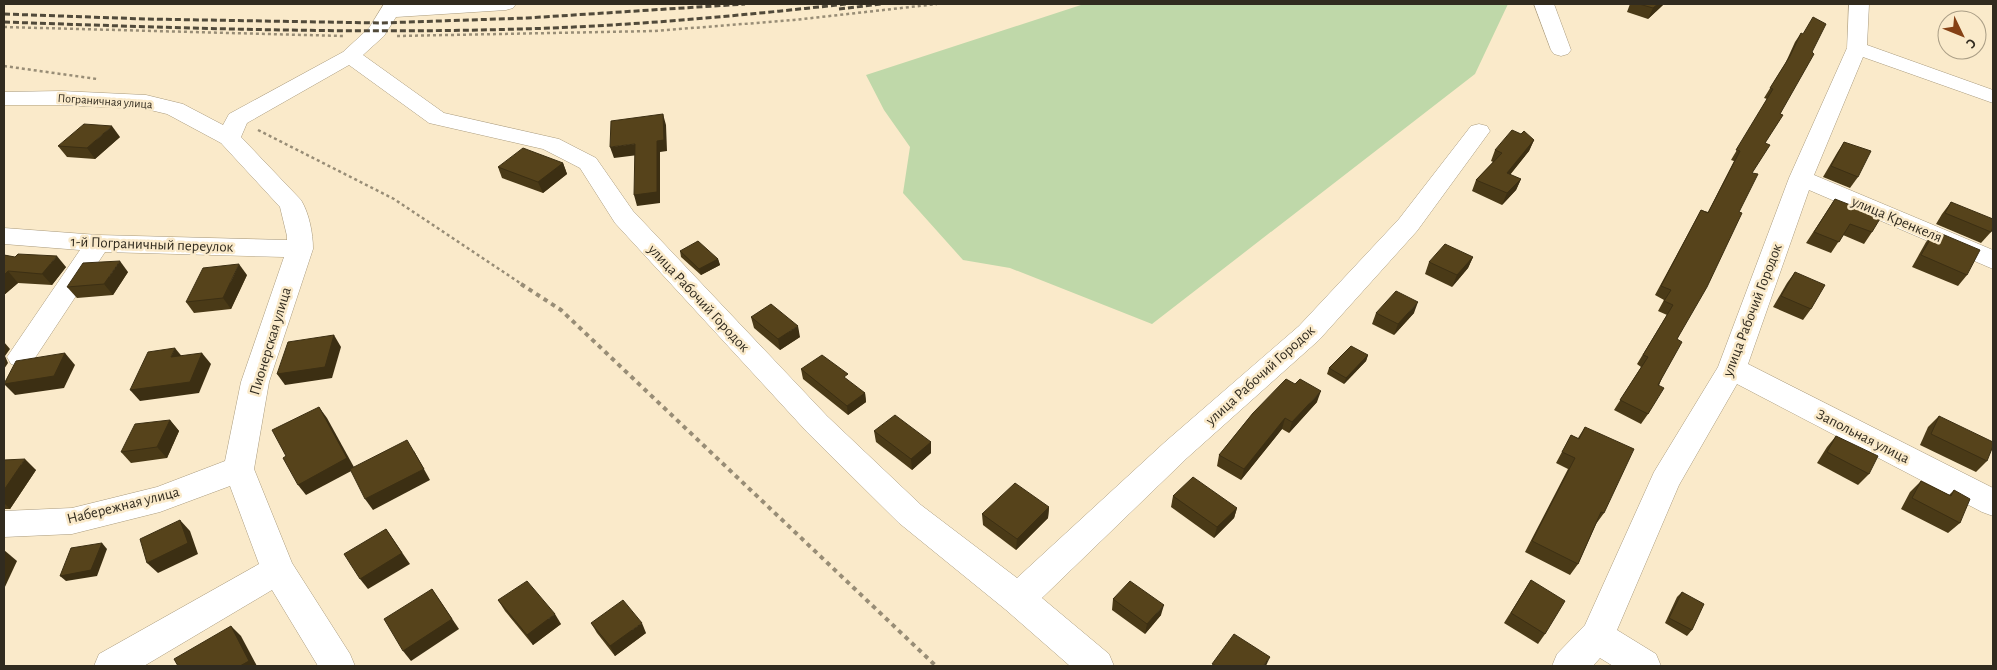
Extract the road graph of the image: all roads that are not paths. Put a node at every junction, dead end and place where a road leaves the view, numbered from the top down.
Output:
1 (506, 4) edge
2 (1544, 4) edge
3 (1858, 4) edge
4 (391, 8) edge
5 (1857, 48) junction
6 (1561, 50) dead end
7 (350, 56) junction
8 (1993, 97) edge
9 (4, 98) edge
10 (233, 129) junction
11 (1479, 131) dead end
12 (1801, 178) junction
13 (4, 236) edge
14 (98, 243) junction
15 (300, 249) junction
16 (1993, 260) edge
17 (21, 357) dead end
18 (1732, 369) junction
19 (239, 469) junction
20 (1993, 503) edge
21 (4, 524) edge
22 (278, 570) junction
23 (1018, 599) junction
24 (1597, 636) junction
25 (112, 666) edge
26 (337, 666) edge
27 (1096, 666) edge
28 (1570, 666) edge
29 (1642, 666) edge

1 - 4 street
2 - 6 street
3 - 5 street, улица Рабочий Городок
4 - 7 street
5 - 8 street
5 - 12 street, улица Рабочий Городок
7 - 10 street
7 - 23 street, улица Рабочий Городок
9 - 10 street, Пограничная улица
10 - 15 street, Пионерская улица
11 - 23 street, улица Рабочий Городок
12 - 16 street, улица Кренкеля
12 - 18 street, улица Рабочий Городок
13 - 14 street, 1-й Пограничный переулок
14 - 15 street, 1-й Пограничный переулок
14 - 17 street
15 - 19 street, Пионерская улица
18 - 20 street, Запольная улица
18 - 24 street, улица Рабочий Городок
19 - 21 street, Набережная улица
19 - 22 street
22 - 25 street
22 - 26 street
23 - 27 street, улица Рабочий Городок
24 - 28 street, улица Рабочий Городок
24 - 29 street

